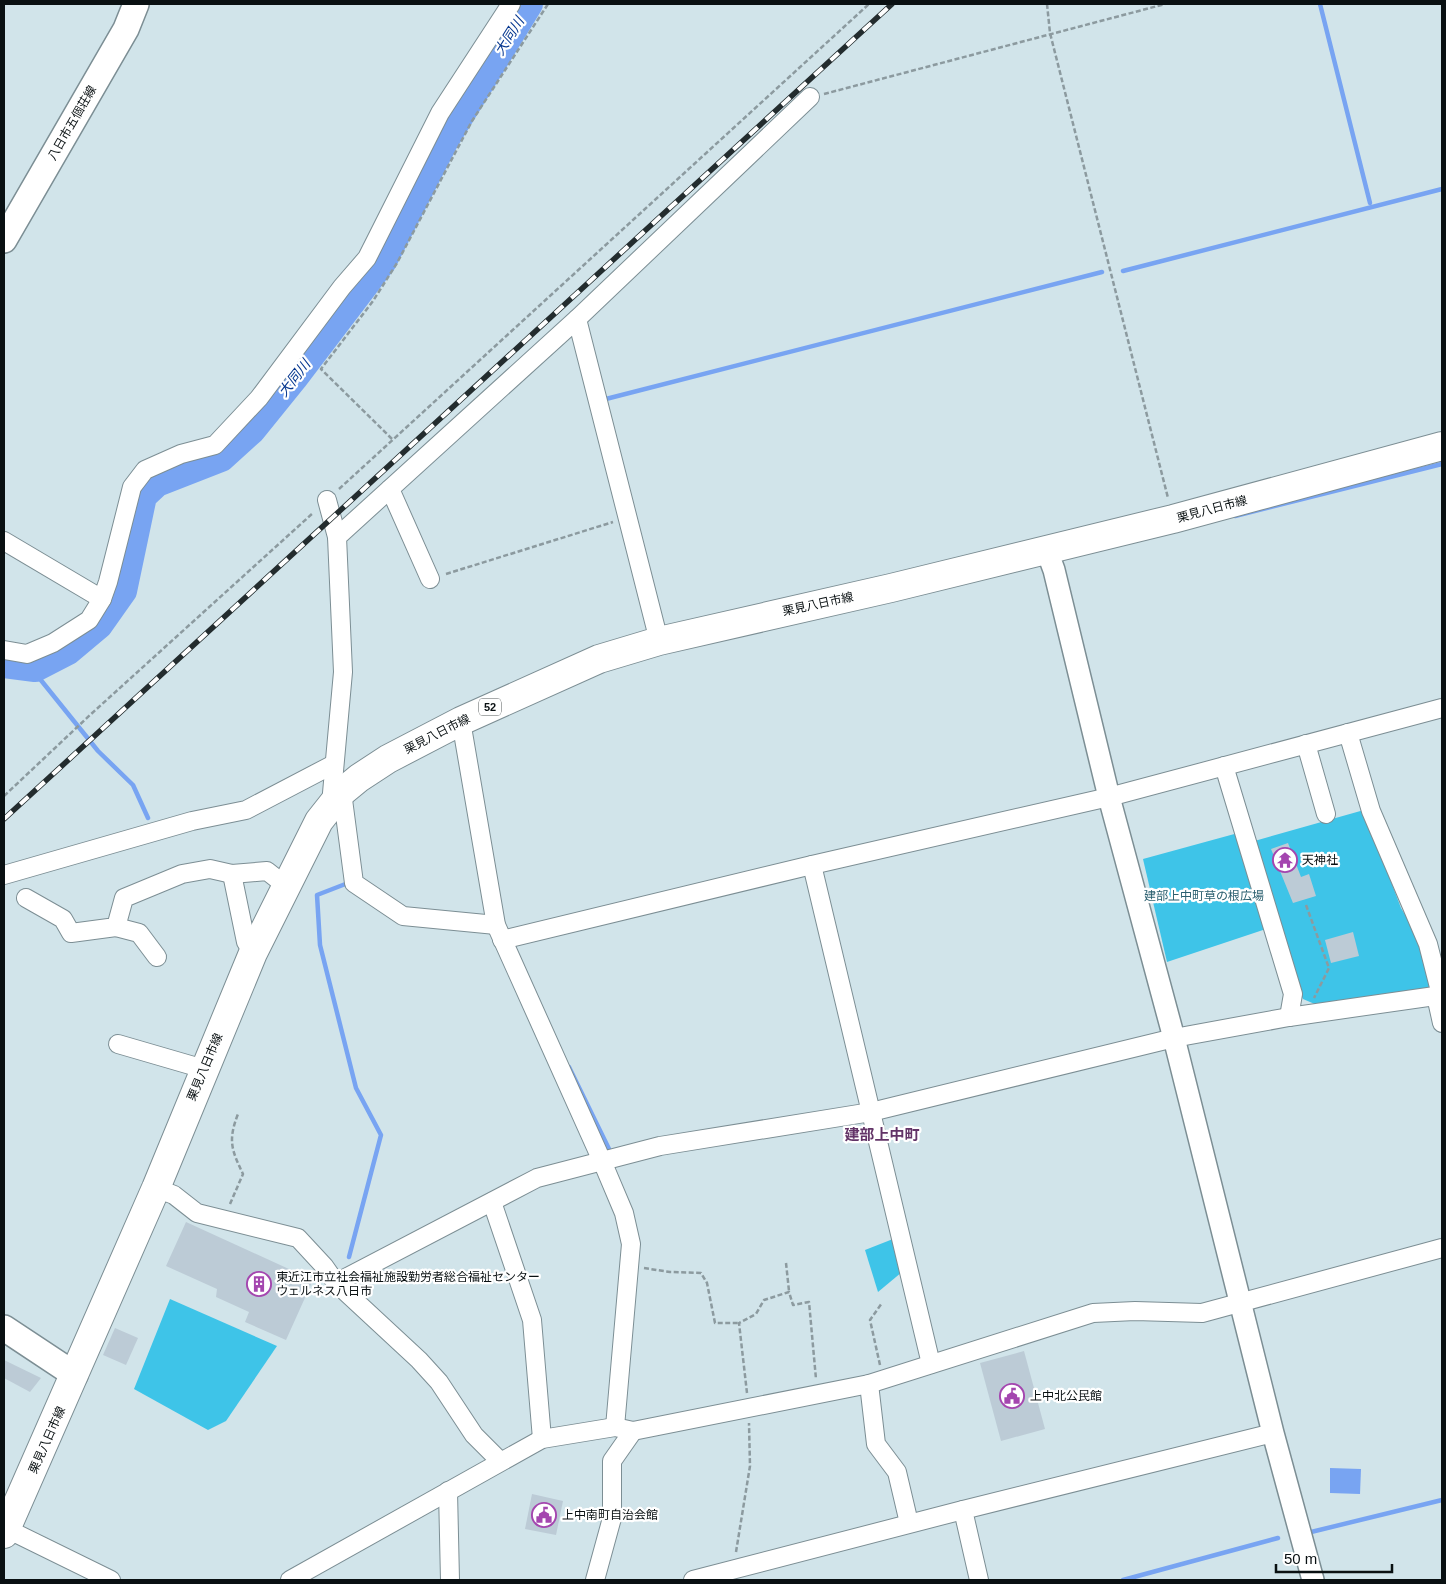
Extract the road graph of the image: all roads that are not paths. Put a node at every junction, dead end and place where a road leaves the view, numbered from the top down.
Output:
1 (136, 4) edge
2 (511, 4) edge
3 (810, 98) road end
4 (4, 240) edge
5 (577, 319) junction
6 (1442, 446) edge
7 (390, 489) junction
8 (327, 500) road end
9 (337, 537) junction
10 (4, 541) edge
11 (1047, 551) junction
12 (430, 579) road end
13 (102, 599) junction
14 (659, 641) junction
15 (4, 650) edge
16 (1442, 708) edge
17 (461, 721) junction
18 (1348, 733) junction
19 (1306, 744) junction
20 (334, 764) junction
21 (1224, 766) junction
22 (1109, 797) junction
23 (336, 798) junction
24 (1326, 814) dead end
25 (812, 865) junction
26 (232, 874) junction
27 (4, 875) edge
28 (286, 886) junction
29 (26, 898) dead end
30 (116, 927) junction
31 (499, 932) junction
32 (254, 953) junction
33 (157, 958) dead end
34 (1440, 995) edge
35 (1297, 1016) junction
36 (1442, 1022) edge
37 (1174, 1038) junction
38 (118, 1044) dead end
39 (204, 1069) junction
40 (871, 1112) junction
41 (602, 1161) junction
42 (156, 1188) junction
43 (492, 1202) junction
44 (1442, 1248) edge
45 (336, 1283) junction
46 (1239, 1302) junction
47 (4, 1328) edge
48 (931, 1364) junction
49 (75, 1375) junction
50 (876, 1382) junction
51 (614, 1427) junction
52 (633, 1431) junction
53 (1273, 1433) junction
54 (542, 1439) junction
55 (500, 1461) junction
56 (448, 1491) junction
57 (963, 1510) junction
58 (909, 1523) junction
59 (6, 1526) edge
60 (111, 1580) edge
61 (290, 1580) edge
62 (450, 1580) edge
63 (595, 1580) edge
64 (693, 1580) edge
65 (979, 1580) edge
66 (1313, 1580) edge

1 - 4 main road, 八日市五個荘線
2 - 13 street
3 - 5 street
5 - 7 street
5 - 14 street
6 - 11 main road, 栗見八日市線 / 52
7 - 9 street
7 - 12 street
8 - 9 street
9 - 20 street
10 - 13 street
11 - 14 main road, 栗見八日市線 / 52
11 - 22 street
13 - 15 street
14 - 17 main road, 栗見八日市線 / 52
16 - 18 street
17 - 23 main road, 栗見八日市線 / 52
17 - 31 street
18 - 19 street
18 - 34 street
19 - 21 street
19 - 24 street
20 - 23 street
20 - 27 street
21 - 22 street
21 - 35 street
22 - 25 street
22 - 37 street
23 - 28 main road, 栗見八日市線 / 52
23 - 31 street
25 - 31 street
25 - 40 street
26 - 28 street
26 - 30 street
26 - 32 street
28 - 32 main road, 栗見八日市線 / 52
29 - 30 street
30 - 33 street
31 - 41 street
32 - 39 main road, 栗見八日市線 / 52
34 - 35 street
34 - 36 street
35 - 37 street
37 - 40 street
37 - 46 street
38 - 39 street
39 - 42 main road, 栗見八日市線 / 52
40 - 41 street
40 - 48 street
41 - 43 street
41 - 51 street
42 - 45 street
42 - 49 main road, 栗見八日市線 / 52
43 - 45 street
43 - 54 street
44 - 46 street
45 - 55 street
46 - 48 street
46 - 53 street
47 - 49 main road
48 - 50 street
49 - 59 main road, 栗見八日市線 / 52
50 - 52 street
50 - 58 street
51 - 52 street
51 - 54 street
52 - 63 street
53 - 57 street
53 - 66 street
54 - 55 street
55 - 56 street
56 - 61 street
56 - 62 street
57 - 58 street
57 - 65 street
58 - 64 street
59 - 60 street

